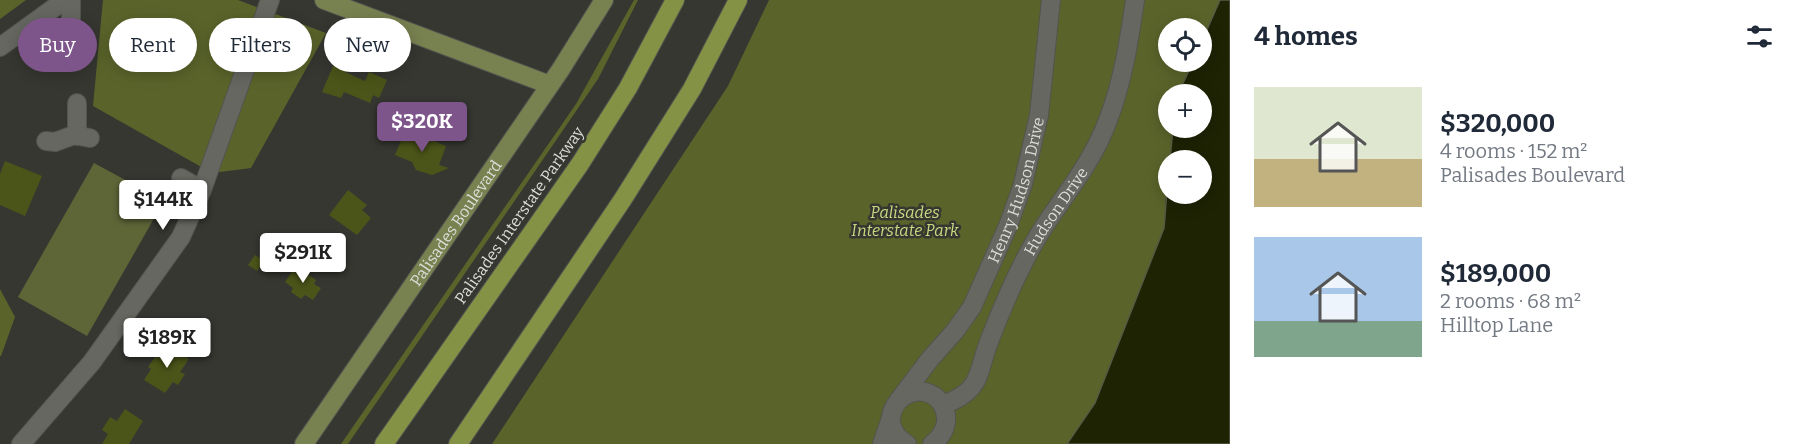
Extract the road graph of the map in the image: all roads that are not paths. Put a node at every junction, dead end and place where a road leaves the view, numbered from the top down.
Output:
1 (65, 0) edge
2 (71, 0) edge
3 (270, 0) edge
4 (324, 0) edge
5 (604, 0) edge
6 (675, 0) edge
7 (738, 0) edge
8 (1051, 0) edge
9 (1135, 0) edge
10 (71, 18) edge
11 (0, 47) edge
12 (550, 85) junction
13 (78, 103) dead end
14 (46, 141) dead end
15 (181, 178) dead end
16 (202, 190) junction
17 (930, 359) junction
18 (899, 400) junction
19 (938, 400) junction
20 (891, 418) junction
21 (21, 444) edge
22 (304, 444) edge
23 (384, 444) edge
24 (458, 444) edge
25 (882, 444) edge
26 (907, 444) edge
27 (932, 444) edge

1 - 11 street
2 - 10 street
3 - 16 street
4 - 12 main road
5 - 12 main road, Palisades Boulevard
6 - 23 highway, Palisades Interstate Parkway
7 - 24 highway
8 - 17 street, Henry Hudson Drive
9 - 19 street, Hudson Drive
12 - 22 main road, Palisades Boulevard
13 - 14 street
15 - 16 street
16 - 21 street
17 - 18 street, Henry Hudson Drive
17 - 19 street
18 - 19 street
18 - 20 street, Henry Hudson Drive
19 - 27 street
20 - 25 street, Henry Hudson Drive
20 - 26 street

